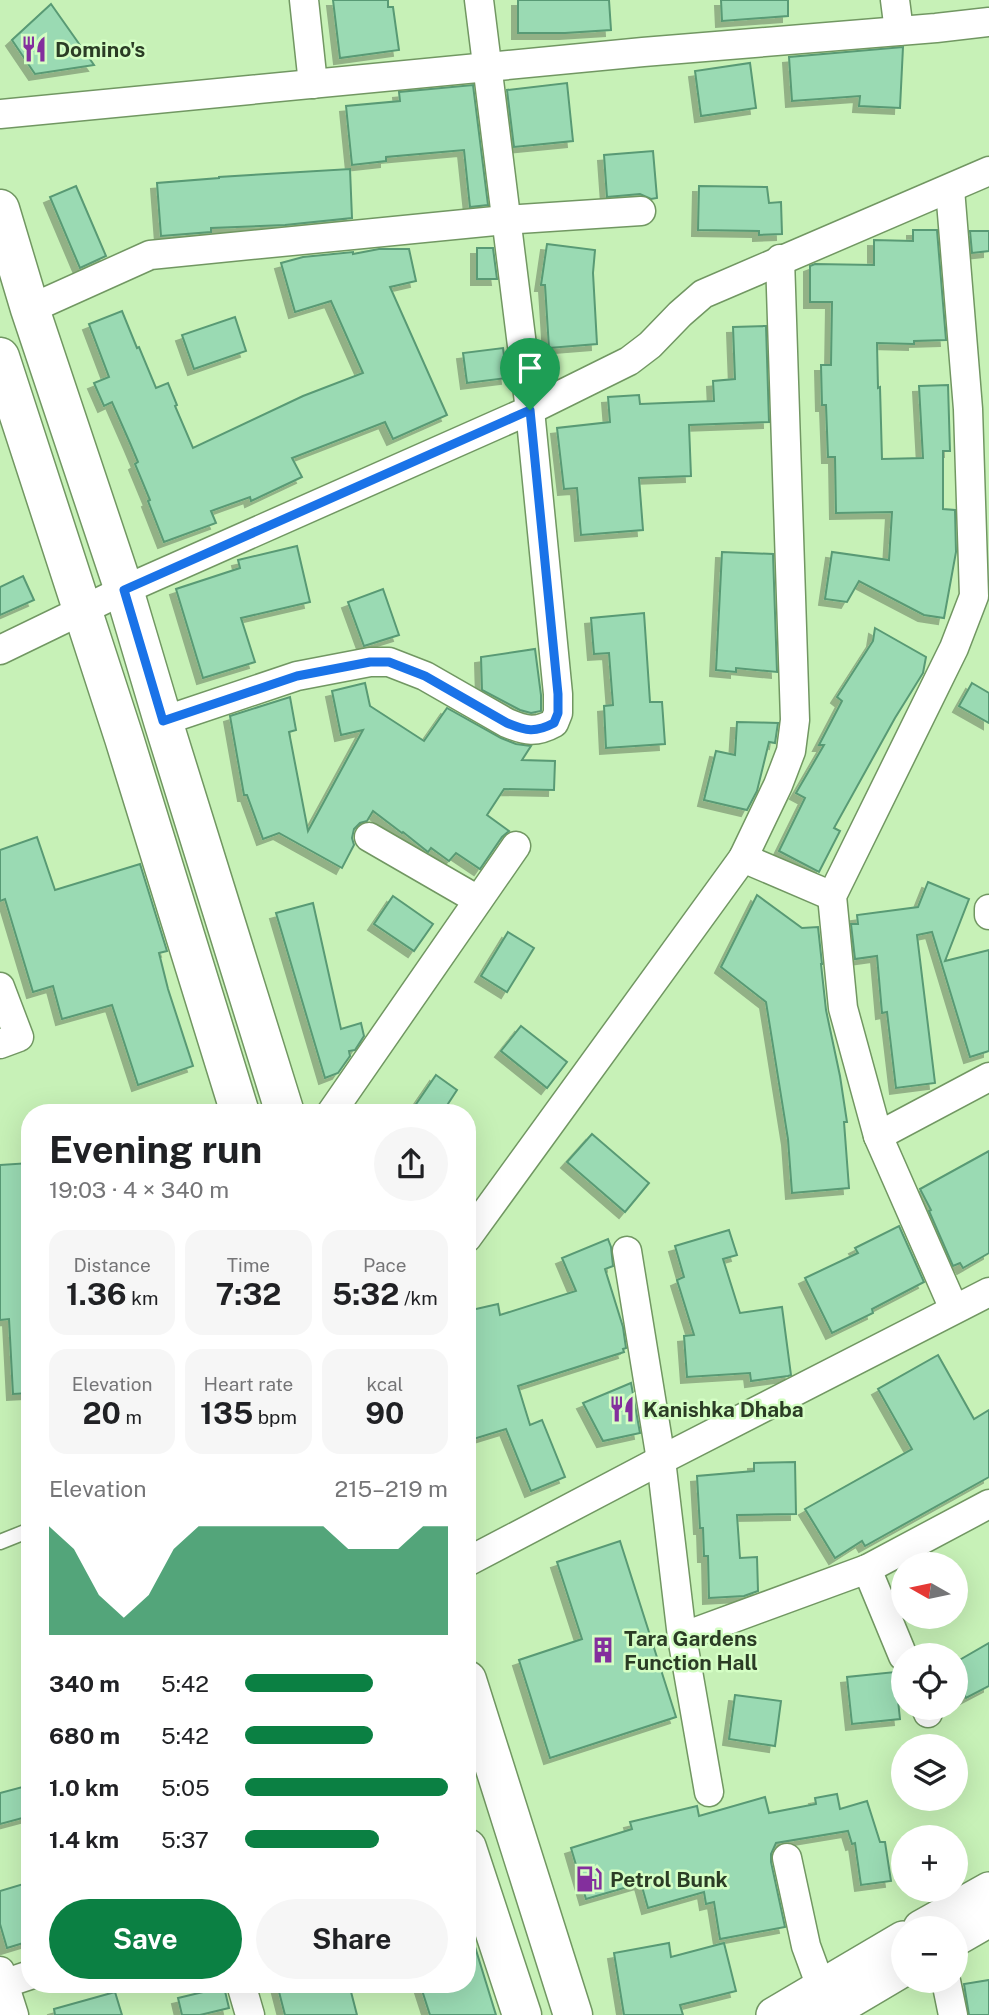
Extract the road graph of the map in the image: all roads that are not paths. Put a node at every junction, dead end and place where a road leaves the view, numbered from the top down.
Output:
1 (304, 0) edge
2 (479, 0) edge
3 (895, 0) edge
4 (989, 22) edge
5 (899, 31) junction
6 (487, 66) junction
7 (313, 84) junction
8 (0, 114) edge
9 (989, 171) edge
10 (950, 189) junction
11 (0, 209) edge
12 (641, 211) dead end
13 (505, 220) junction
14 (780, 259) junction
15 (30, 309) junction
16 (0, 357) edge
17 (530, 410) junction
18 (979, 456) edge
19 (124, 590) junction
20 (83, 611) junction
21 (0, 650) edge
22 (163, 721) junction
23 (369, 837) dead end
24 (516, 846) dead end
25 (743, 858) junction
26 (832, 896) junction
27 (478, 900) junction
28 (989, 909) edge
29 (989, 915) edge
30 (0, 987) edge
31 (0, 1044) edge
32 (989, 1077) edge
33 (237, 1104) edge
34 (282, 1104) edge
35 (337, 1104) edge
36 (878, 1136) junction
37 (476, 1226) edge
38 (627, 1251) dead end
39 (989, 1292) edge
40 (954, 1309) junction
41 (661, 1460) junction
42 (989, 1504) edge
43 (21, 1534) edge
44 (0, 1542) edge
45 (476, 1557) edge
46 (867, 1569) junction
47 (682, 1637) junction
48 (898, 1643) edge
49 (476, 1708) edge
50 (709, 1792) dead end
51 (787, 1858) dead end
52 (476, 1875) edge
53 (989, 1890) edge
54 (942, 1916) edge
55 (989, 1919) edge
56 (968, 1931) edge
57 (891, 1948) edge
58 (891, 1974) edge
59 (8, 1979) edge
60 (244, 1993) edge
61 (948, 1993) edge
62 (823, 2001) edge
63 (14, 2015) edge
64 (250, 2015) edge
65 (522, 2015) edge
66 (573, 2015) edge
67 (774, 2015) edge
68 (953, 2015) edge

1 - 7 street
2 - 6 street
3 - 5 street
4 - 5 street
5 - 6 street
6 - 7 street
6 - 13 street
7 - 8 street
9 - 10 street
10 - 14 street
10 - 18 street
11 - 15 main road
12 - 13 street
13 - 15 street
13 - 17 street
14 - 17 street
14 - 25 street
15 - 19 main road
16 - 20 main road
17 - 19 street
17 - 22 street
18 - 26 street
19 - 20 street
19 - 22 main road
20 - 21 street
20 - 33 main road
22 - 34 main road
23 - 27 street
24 - 27 street
25 - 26 street
25 - 37 street
26 - 36 street
27 - 35 street
28 - 29 street
30 - 31 street
32 - 36 street
36 - 40 street
38 - 41 street
39 - 40 street
40 - 41 street
41 - 45 street
41 - 47 street
42 - 46 street
43 - 44 lane
46 - 47 street
46 - 48 street
47 - 50 street
49 - 66 main road
51 - 62 street
52 - 65 main road
53 - 54 street
55 - 56 street
57 - 62 street
58 - 62 street
59 - 63 street
60 - 64 street
61 - 68 street
62 - 67 street

